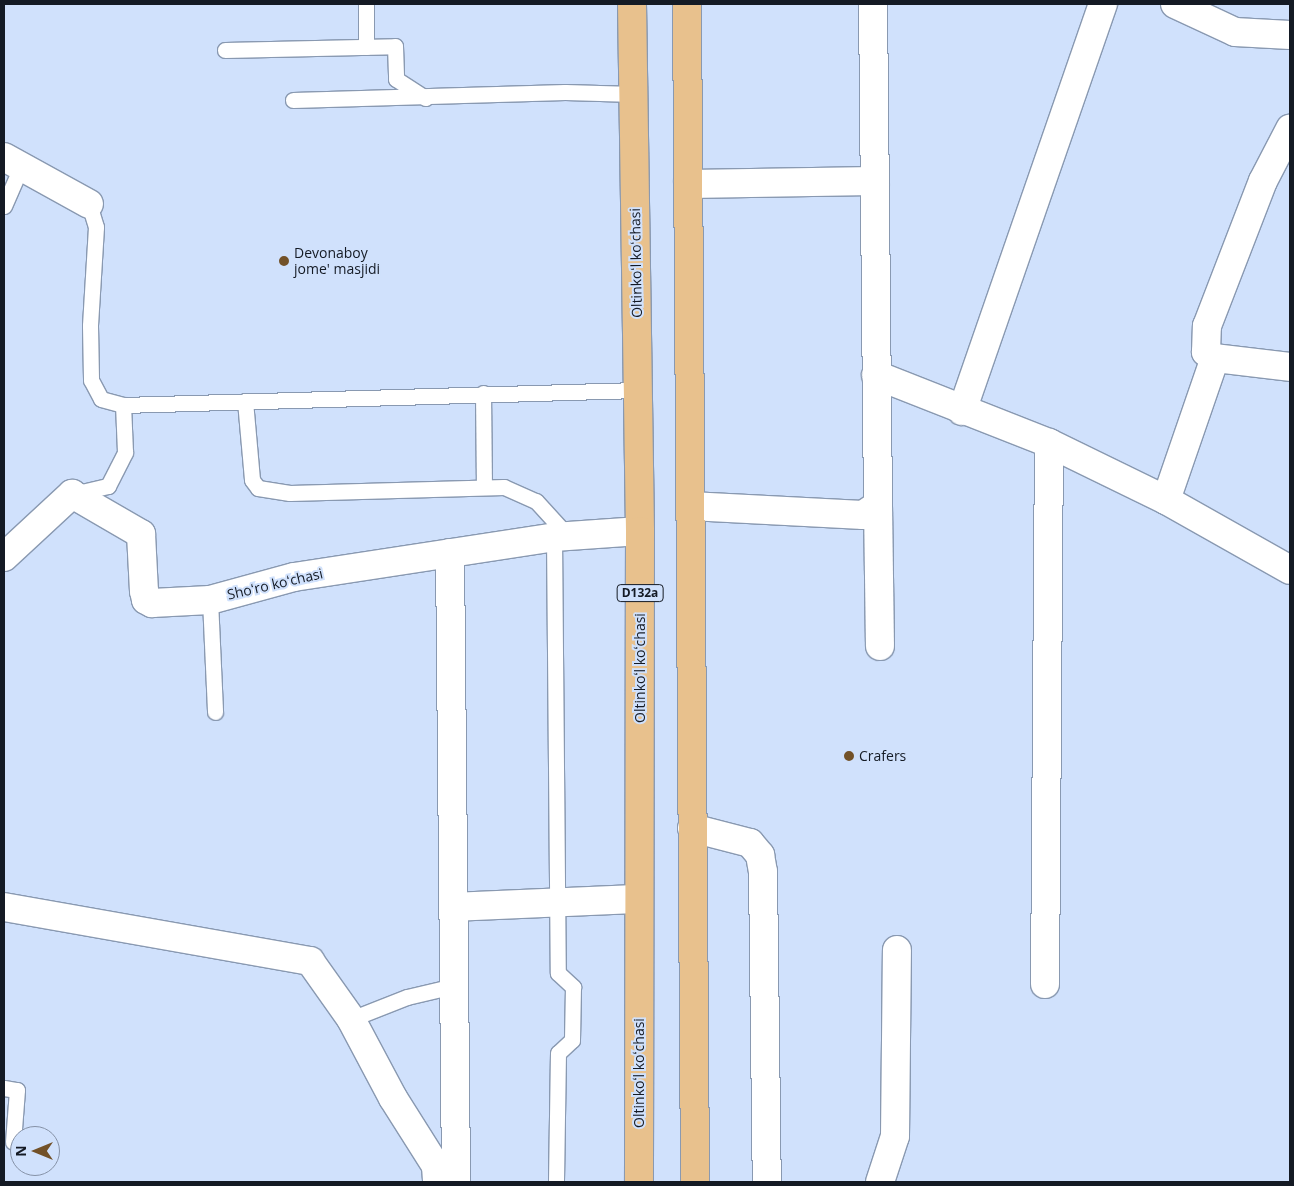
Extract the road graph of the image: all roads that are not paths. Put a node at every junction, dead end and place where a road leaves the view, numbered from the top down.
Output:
1 (366, 4) edge
2 (632, 4) edge
3 (687, 4) edge
4 (873, 4) edge
5 (1103, 4) edge
6 (1175, 4) edge
7 (1290, 35) edge
8 (366, 47) junction
9 (225, 50) dead end
10 (634, 94) junction
11 (425, 98) junction
12 (293, 100) dead end
13 (1290, 129) edge
14 (12, 162) edge
15 (874, 181) junction
16 (688, 184) junction
17 (89, 204) joint
18 (4, 206) edge
19 (1216, 358) junction
20 (1290, 366) edge
21 (876, 375) junction
22 (638, 390) junction
23 (483, 393) junction
24 (244, 401) junction
25 (123, 405) junction
26 (962, 411) junction
27 (1049, 444) junction
28 (484, 487) junction
29 (72, 494) junction
30 (1166, 500) junction
31 (878, 505) junction
32 (690, 506) junction
33 (640, 531) junction
34 (561, 536) junction
35 (450, 553) junction
36 (4, 557) edge
37 (1290, 570) edge
38 (210, 600) junction
39 (880, 646) dead end
40 (215, 712) dead end
41 (692, 828) junction
42 (639, 899) junction
43 (558, 902) junction
44 (4, 907) edge
45 (454, 907) junction
46 (896, 950) dead end
47 (1045, 984) dead end
48 (454, 986) junction
49 (351, 1019) junction
50 (4, 1088) edge
51 (14, 1126) edge
52 (437, 1182) edge
53 (456, 1182) edge
54 (556, 1182) edge
55 (639, 1182) edge
56 (695, 1182) edge
57 (767, 1182) edge
58 (880, 1182) edge

1 - 8 lane
2 - 10 main road, Oltinkoʻl koʻchasi / D132a
3 - 16 main road
4 - 15 street
5 - 26 street
6 - 7 street
8 - 9 lane
8 - 11 lane
10 - 11 lane
10 - 22 main road, Oltinkoʻl koʻchasi / D132a
11 - 12 lane
13 - 19 street
14 - 17 street
14 - 18 lane
15 - 16 street
15 - 21 street
16 - 32 main road
17 - 25 lane
19 - 20 street
19 - 30 street
21 - 26 street
21 - 31 street
22 - 23 lane
22 - 33 main road, Oltinkoʻl koʻchasi / D132a
23 - 24 lane
23 - 28 lane
24 - 25 lane
24 - 28 lane
25 - 29 lane
26 - 27 street
27 - 30 street
27 - 47 street
28 - 34 lane
29 - 36 street
29 - 38 street, Shoʻro koʻchasi
30 - 37 street
31 - 32 street
31 - 39 street
32 - 41 main road
33 - 34 street, Shoʻro koʻchasi
33 - 42 main road, Oltinkoʻl koʻchasi / D132a
34 - 35 street, Shoʻro koʻchasi
34 - 43 lane
35 - 38 street, Shoʻro koʻchasi
35 - 45 street
38 - 40 lane
41 - 56 main road
41 - 57 street
42 - 43 street
42 - 55 main road, Oltinkoʻl koʻchasi / D132a
43 - 45 street
43 - 54 lane
44 - 49 street
45 - 48 street
46 - 58 street
48 - 49 lane
48 - 53 street
49 - 52 street
50 - 51 lane

